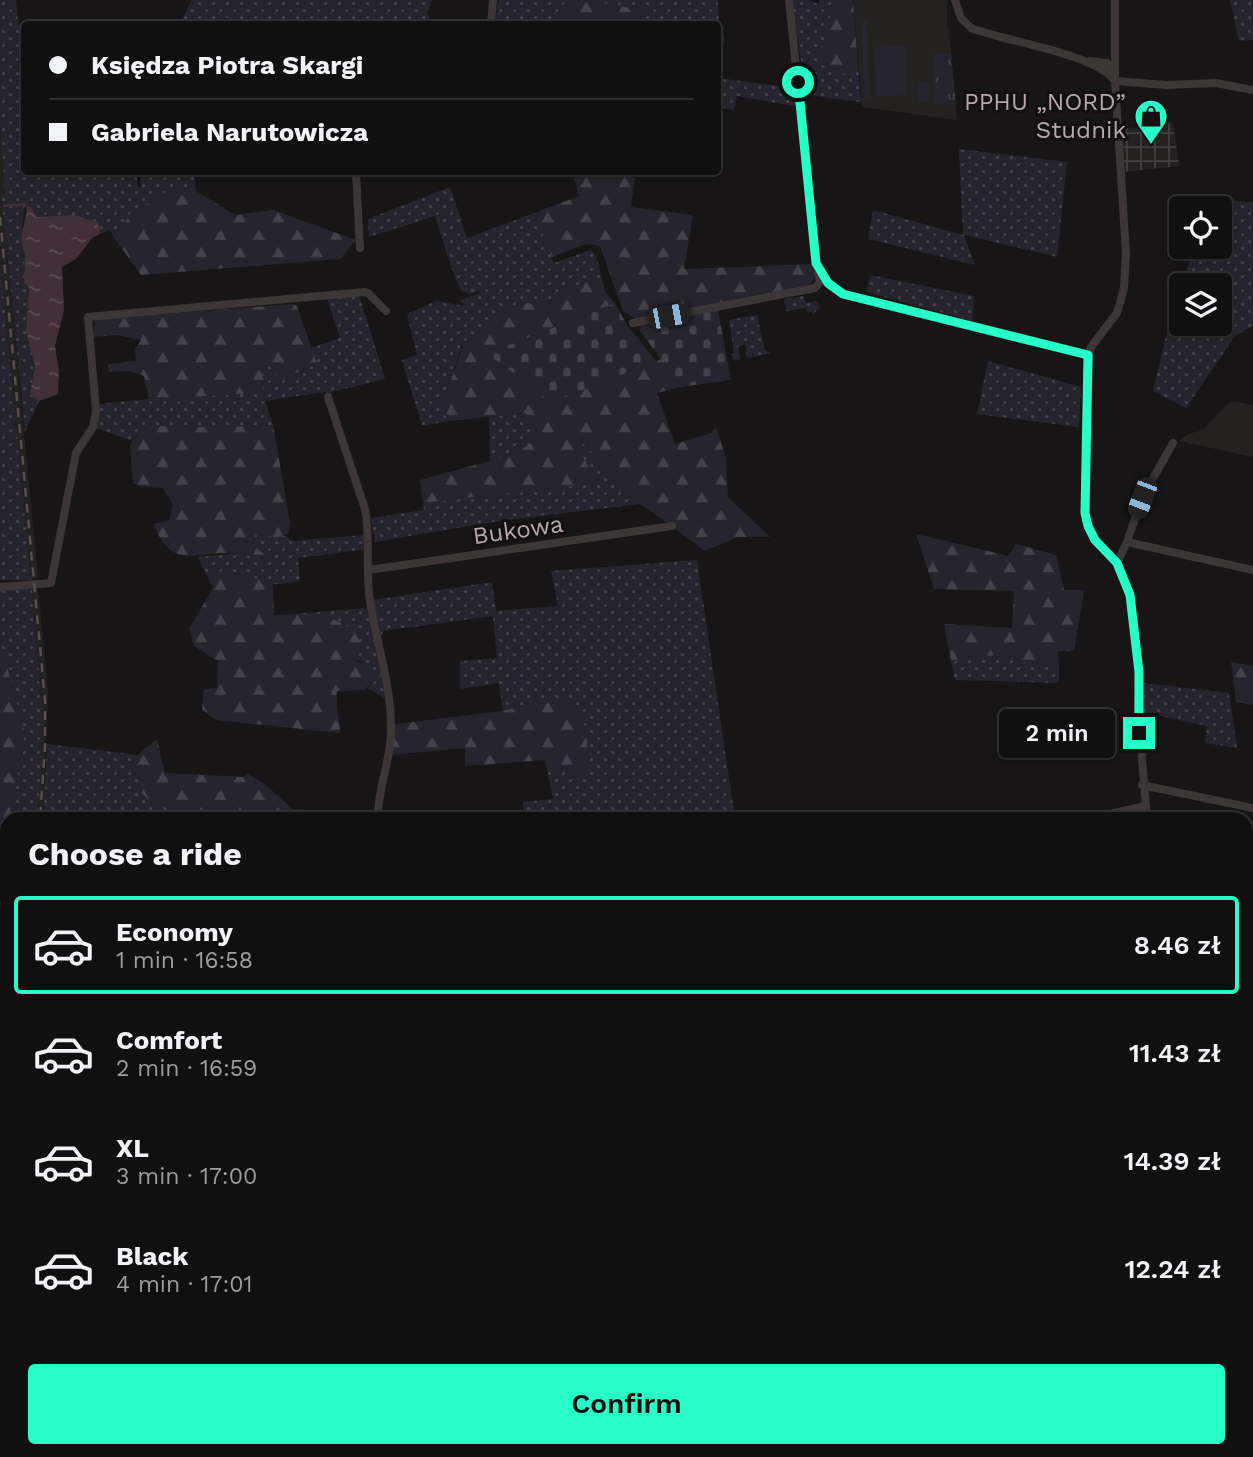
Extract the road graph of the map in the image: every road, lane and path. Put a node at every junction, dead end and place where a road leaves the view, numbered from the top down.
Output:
1 (494, 0) edge
2 (789, 0) edge
3 (955, 0) edge
4 (1115, 0) edge
5 (491, 21) edge
6 (1115, 54) junction
7 (1104, 66) junction
8 (1115, 70) junction
9 (1115, 81) junction
10 (1253, 90) edge
11 (356, 175) edge
12 (360, 248) dead end
13 (816, 263) junction
14 (798, 292) junction
15 (843, 294) junction
16 (386, 311) dead end
17 (633, 323) dead end
18 (1088, 355) junction
19 (328, 397) dead end
20 (1173, 443) dead end
21 (672, 526) dead end
22 (1127, 542) junction
23 (1117, 563) junction
24 (369, 570) junction
25 (1253, 570) edge
26 (0, 587) edge
27 (1142, 785) junction
28 (1145, 806) junction
29 (1253, 808) edge
30 (378, 812) edge
31 (1119, 812) edge
32 (1146, 812) edge

1 - 5 street
2 - 13 street
3 - 7 street
4 - 6 street
6 - 7 street
6 - 8 street
7 - 8 street
7 - 9 street
8 - 9 street
9 - 10 street
9 - 18 street
11 - 12 street
13 - 14 street
13 - 15 street
14 - 15 street
14 - 17 street
15 - 18 street
16 - 26 street
18 - 23 street
19 - 24 street
20 - 22 street
21 - 24 street, Bukowa
22 - 23 street
22 - 25 street
23 - 27 street
24 - 30 street
27 - 28 street
27 - 29 street
28 - 31 street
28 - 32 street

